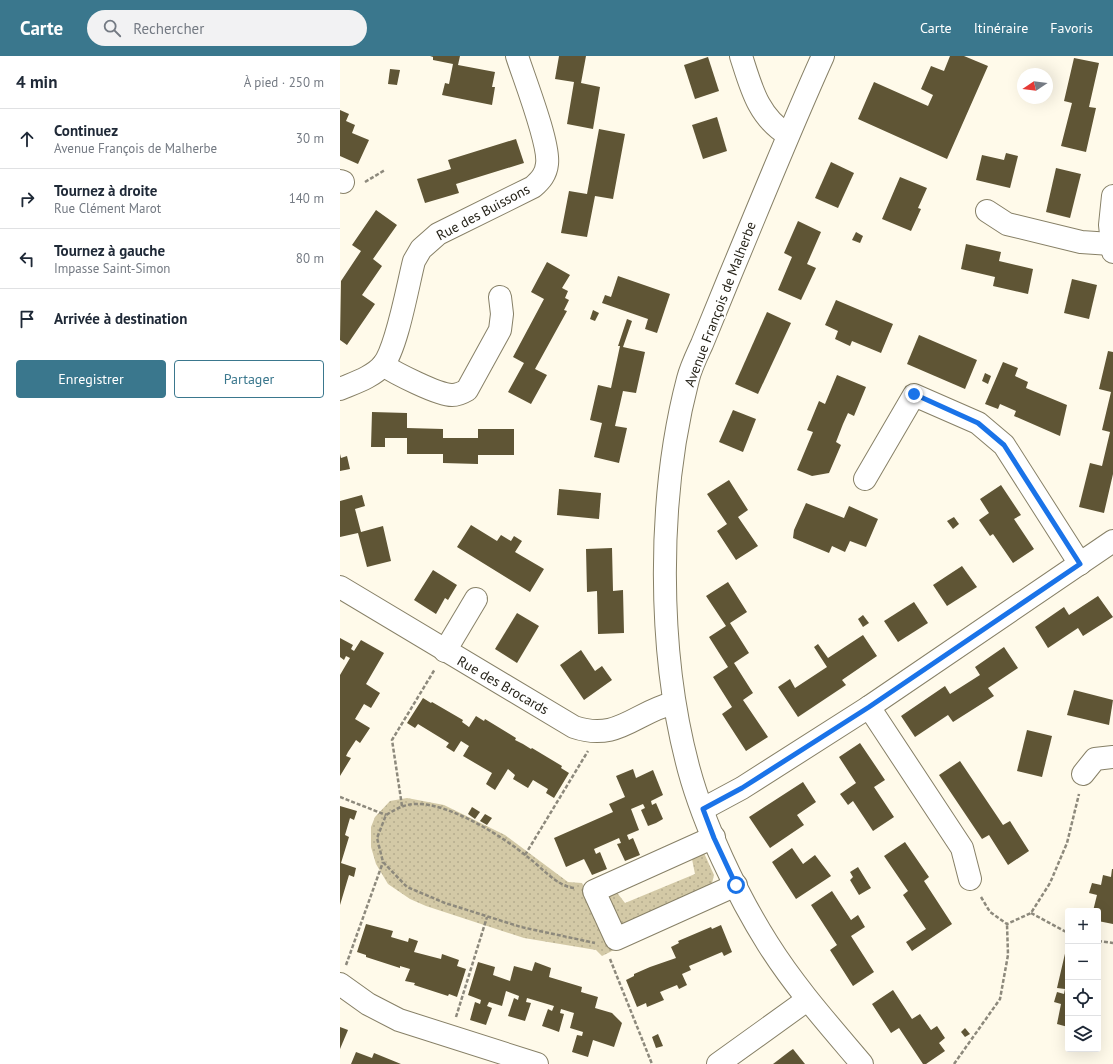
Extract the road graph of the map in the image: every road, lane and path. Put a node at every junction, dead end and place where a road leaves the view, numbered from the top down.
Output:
1 (517, 56) edge
2 (741, 56) edge
3 (822, 56) edge
4 (788, 135) junction
5 (1113, 196) edge
6 (987, 211) dead end
7 (1112, 248) edge
8 (500, 297) dead end
9 (383, 365) junction
10 (340, 389) edge
11 (865, 479) dead end
12 (1113, 541) edge
13 (1080, 564) junction
14 (340, 587) edge
15 (476, 599) dead end
16 (444, 651) junction
17 (674, 703) junction
18 (869, 707) junction
19 (598, 732) junction
20 (1113, 757) edge
21 (1083, 774) joint
22 (340, 797) edge
23 (402, 806) junction
24 (703, 809) junction
25 (386, 815) junction
26 (714, 838) junction
27 (525, 855) junction
28 (383, 862) junction
29 (970, 879) joint
30 (736, 885) junction
31 (594, 890) junction
32 (1032, 913) junction
33 (487, 916) junction
34 (1007, 924) junction
35 (1065, 931) edge
36 (616, 939) junction
37 (1101, 941) edge
38 (1113, 943) edge
39 (342, 976) edge
40 (807, 1000) junction
41 (450, 1036) junction
42 (537, 1064) edge
43 (652, 1064) edge
44 (718, 1064) edge
45 (862, 1064) edge
46 (954, 1064) edge

1 - 9 street, Rue des Buissons
2 - 4 street
3 - 4 street, Avenue François de Malherbe
4 - 17 street, Avenue François de Malherbe
5 - 7 street
6 - 7 street
8 - 9 street
9 - 10 street
11 - 13 street
12 - 13 street
13 - 18 street
14 - 16 street, Rue des Brocards
15 - 16 street
16 - 19 street, Rue des Brocards
16 - 23 path
17 - 19 street, Rue des Brocards
17 - 24 street, Avenue François de Malherbe
18 - 24 street
18 - 29 street
19 - 27 path
20 - 21 street
21 - 32 path
22 - 25 path
23 - 25 path
23 - 27 path
24 - 26 street, Avenue François de Malherbe
25 - 28 path
26 - 30 street, Avenue François de Malherbe
26 - 31 street
27 - 31 path
28 - 33 path
28 - 39 path
29 - 34 path
30 - 36 street
30 - 40 street, Avenue François de Malherbe
31 - 36 street
32 - 34 path
32 - 35 path
33 - 36 path
33 - 41 path
34 - 46 path
36 - 43 path
37 - 38 path
39 - 41 street
40 - 44 street
40 - 45 street, Avenue François de Malherbe
41 - 42 street

